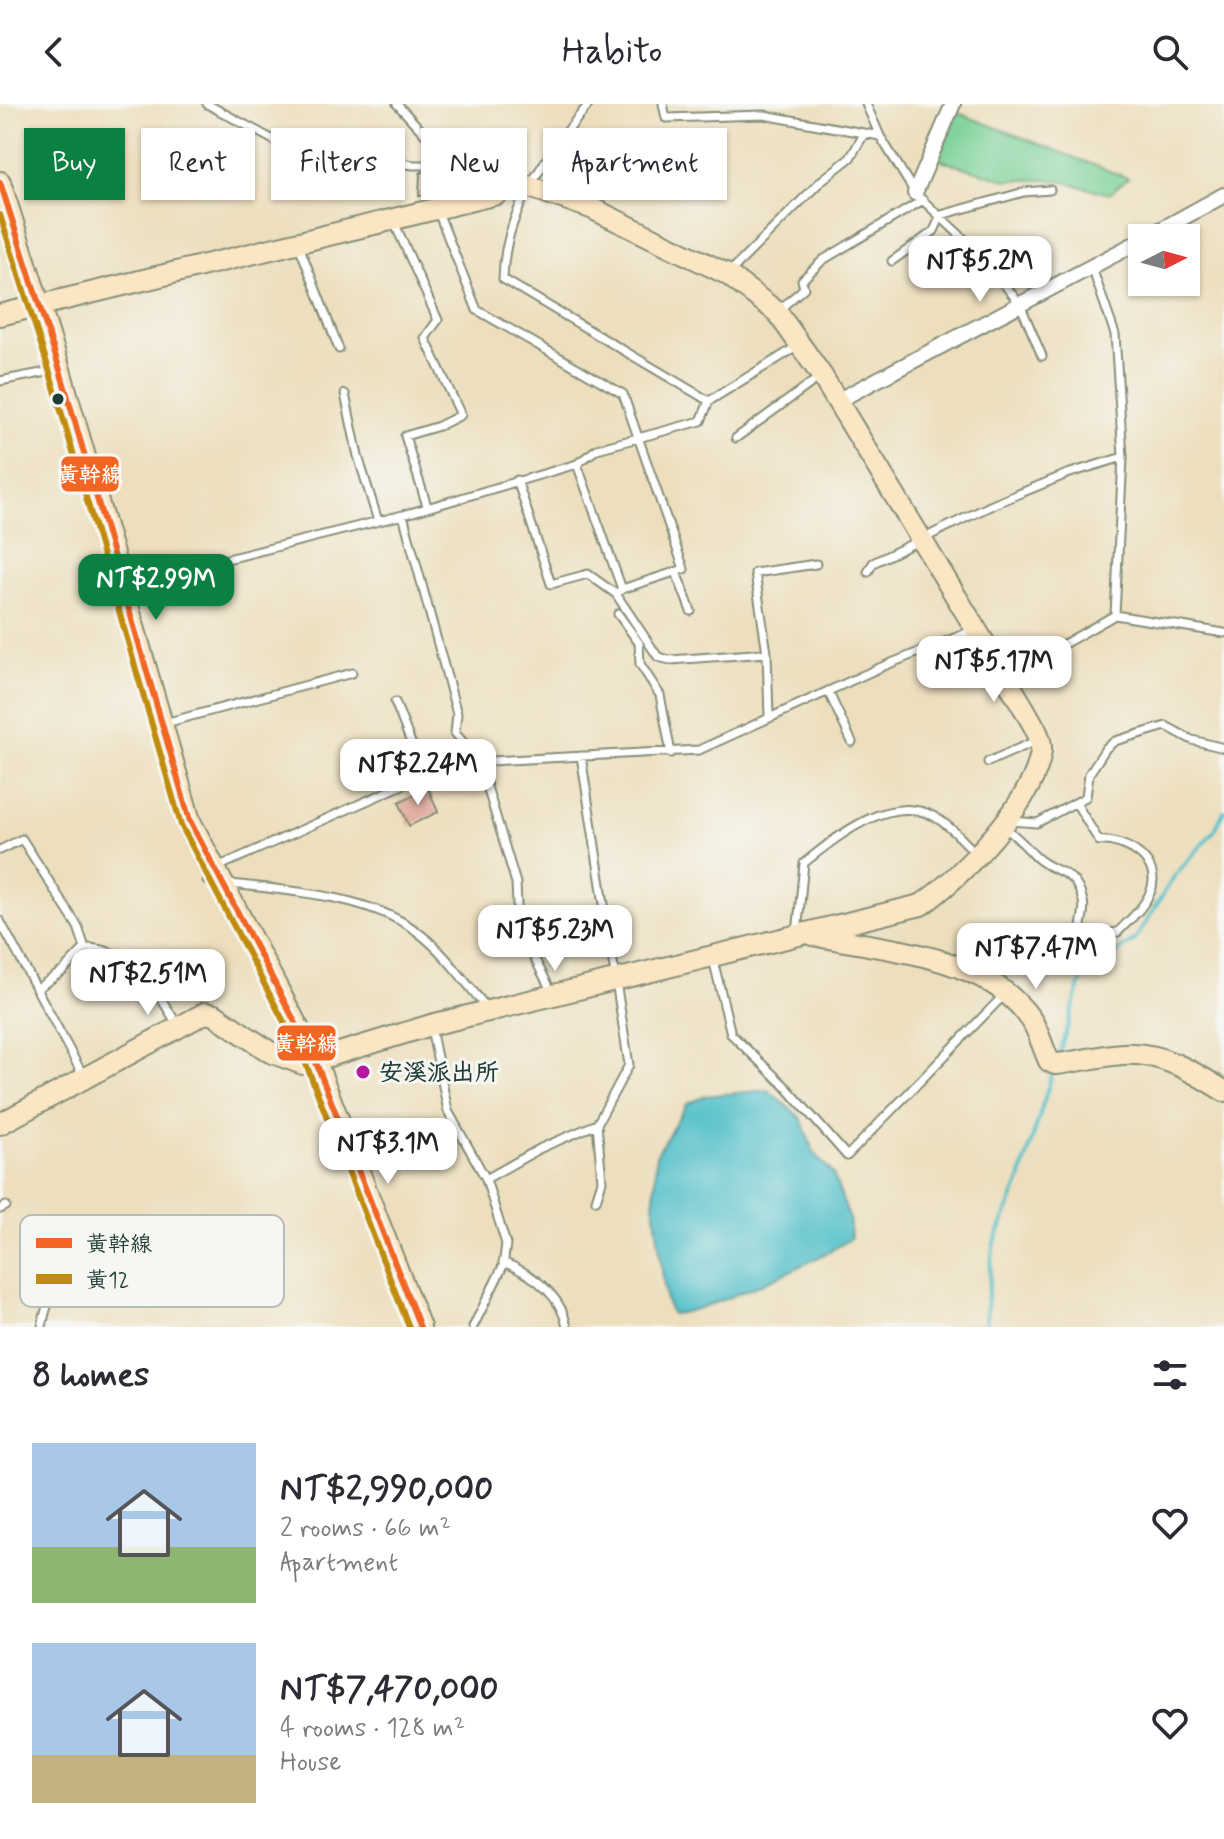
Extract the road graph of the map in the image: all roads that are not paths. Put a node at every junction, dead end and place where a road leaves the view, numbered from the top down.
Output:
1 (207, 104) edge
2 (397, 104) edge
3 (589, 104) edge
4 (663, 104) edge
5 (866, 104) edge
6 (953, 104) edge
7 (421, 130) edge
8 (863, 136) junction
9 (880, 136) junction
10 (421, 165) edge
11 (527, 177) edge
12 (0, 182) edge
13 (527, 188) edge
14 (1050, 190) dead end
15 (1224, 195) edge
16 (919, 196) junction
17 (469, 200) edge
18 (516, 200) edge
19 (436, 207) junction
20 (941, 215) junction
21 (392, 217) junction
22 (0, 221) edge
23 (1171, 224) edge
24 (297, 240) junction
25 (1128, 248) edge
26 (892, 261) dead end
27 (1092, 268) junction
28 (727, 274) junction
29 (1020, 304) junction
30 (32, 307) junction
31 (777, 312) junction
32 (0, 315) edge
33 (802, 344) junction
34 (339, 349) dead end
35 (1042, 356) dead end
36 (53, 371) junction
37 (822, 376) junction
38 (0, 381) edge
39 (345, 394) dead end
40 (709, 401) junction
41 (837, 401) junction
42 (736, 438) dead end
43 (639, 439) junction
44 (1123, 457) junction
45 (577, 464) junction
46 (517, 480) junction
47 (427, 506) junction
48 (403, 515) junction
49 (378, 521) junction
50 (921, 542) junction
51 (816, 564) dead end
52 (676, 572) junction
53 (868, 572) dead end
54 (122, 585) junction
55 (619, 592) junction
56 (691, 611) dead end
57 (618, 614) dead end
58 (1115, 615) junction
59 (976, 630) junction
60 (1224, 633) edge
61 (767, 653) junction
62 (352, 673) dead end
63 (1003, 678) junction
64 (828, 691) junction
65 (395, 702) dead end
66 (769, 717) junction
67 (162, 724) junction
68 (1040, 739) junction
69 (852, 742) dead end
70 (1224, 748) edge
71 (671, 753) junction
72 (581, 756) junction
73 (479, 760) junction
74 (988, 762) dead end
75 (423, 773) junction
76 (1076, 803) junction
77 (1003, 823) junction
78 (0, 850) edge
79 (976, 853) junction
80 (213, 877) junction
81 (0, 921) edge
82 (803, 935) junction
83 (85, 948) junction
84 (713, 957) junction
85 (614, 979) junction
86 (36, 989) junction
87 (1005, 994) junction
88 (553, 996) junction
89 (490, 1012) junction
90 (431, 1025) junction
91 (178, 1026) junction
92 (309, 1062) junction
93 (84, 1078) junction
94 (1224, 1091) edge
95 (0, 1124) edge
96 (597, 1124) junction
97 (486, 1179) junction
98 (596, 1200) dead end
99 (503, 1262) junction
100 (47, 1307) edge
101 (42, 1327) edge
102 (406, 1327) edge
103 (420, 1327) edge
104 (473, 1327) edge
105 (567, 1327) edge

1 - 10 lane
2 - 7 lane
3 - 11 lane
4 - 8 lane
5 - 9 lane
6 - 16 street
8 - 9 lane
8 - 28 lane
9 - 16 lane
12 - 30 street
13 - 28 street
14 - 20 lane
15 - 23 street
16 - 20 lane
16 - 31 lane
17 - 19 street
18 - 40 lane
19 - 21 street
19 - 43 lane
20 - 26 lane
20 - 29 lane
21 - 24 street
21 - 47 lane
22 - 30 street
24 - 30 street
24 - 34 lane
25 - 27 street
27 - 29 street
27 - 44 lane
28 - 31 street
29 - 35 lane
29 - 41 street
30 - 32 street
30 - 36 street
31 - 33 street
33 - 37 street
33 - 40 lane
36 - 38 lane
36 - 54 street
36 - 80 street
37 - 41 street
37 - 42 lane
39 - 49 lane
40 - 43 lane
41 - 50 street
43 - 45 lane
43 - 52 lane
44 - 50 lane
44 - 58 lane
45 - 46 lane
45 - 55 lane
46 - 47 lane
46 - 55 lane
47 - 48 lane
48 - 49 lane
48 - 73 lane
49 - 54 lane
50 - 53 lane
50 - 59 street
51 - 61 lane
52 - 55 lane
52 - 56 lane
54 - 67 street
55 - 61 lane
57 - 71 lane
58 - 60 lane
58 - 63 lane
59 - 63 street
59 - 64 lane
61 - 66 lane
62 - 67 lane
63 - 68 street
64 - 66 lane
64 - 69 lane
65 - 75 lane
66 - 71 lane
67 - 80 street
68 - 74 lane
68 - 77 street
70 - 76 lane
71 - 72 lane
72 - 73 lane
72 - 85 lane
73 - 75 lane
73 - 88 lane
75 - 80 lane
76 - 77 lane
76 - 77 lane
77 - 79 street
78 - 83 lane
79 - 82 street
79 - 82 lane
80 - 89 lane
80 - 92 street
81 - 86 lane
82 - 84 street
82 - 87 street
83 - 86 lane
83 - 91 lane
84 - 85 street
84 - 87 lane
85 - 88 street
85 - 96 lane
86 - 93 lane
87 - 94 street
88 - 89 street
89 - 90 street
90 - 92 street
90 - 97 lane
91 - 92 street
91 - 93 street
92 - 102 street
92 - 103 street
93 - 95 street
96 - 97 lane
96 - 98 lane
97 - 99 lane
99 - 104 lane
99 - 105 lane
100 - 101 lane

